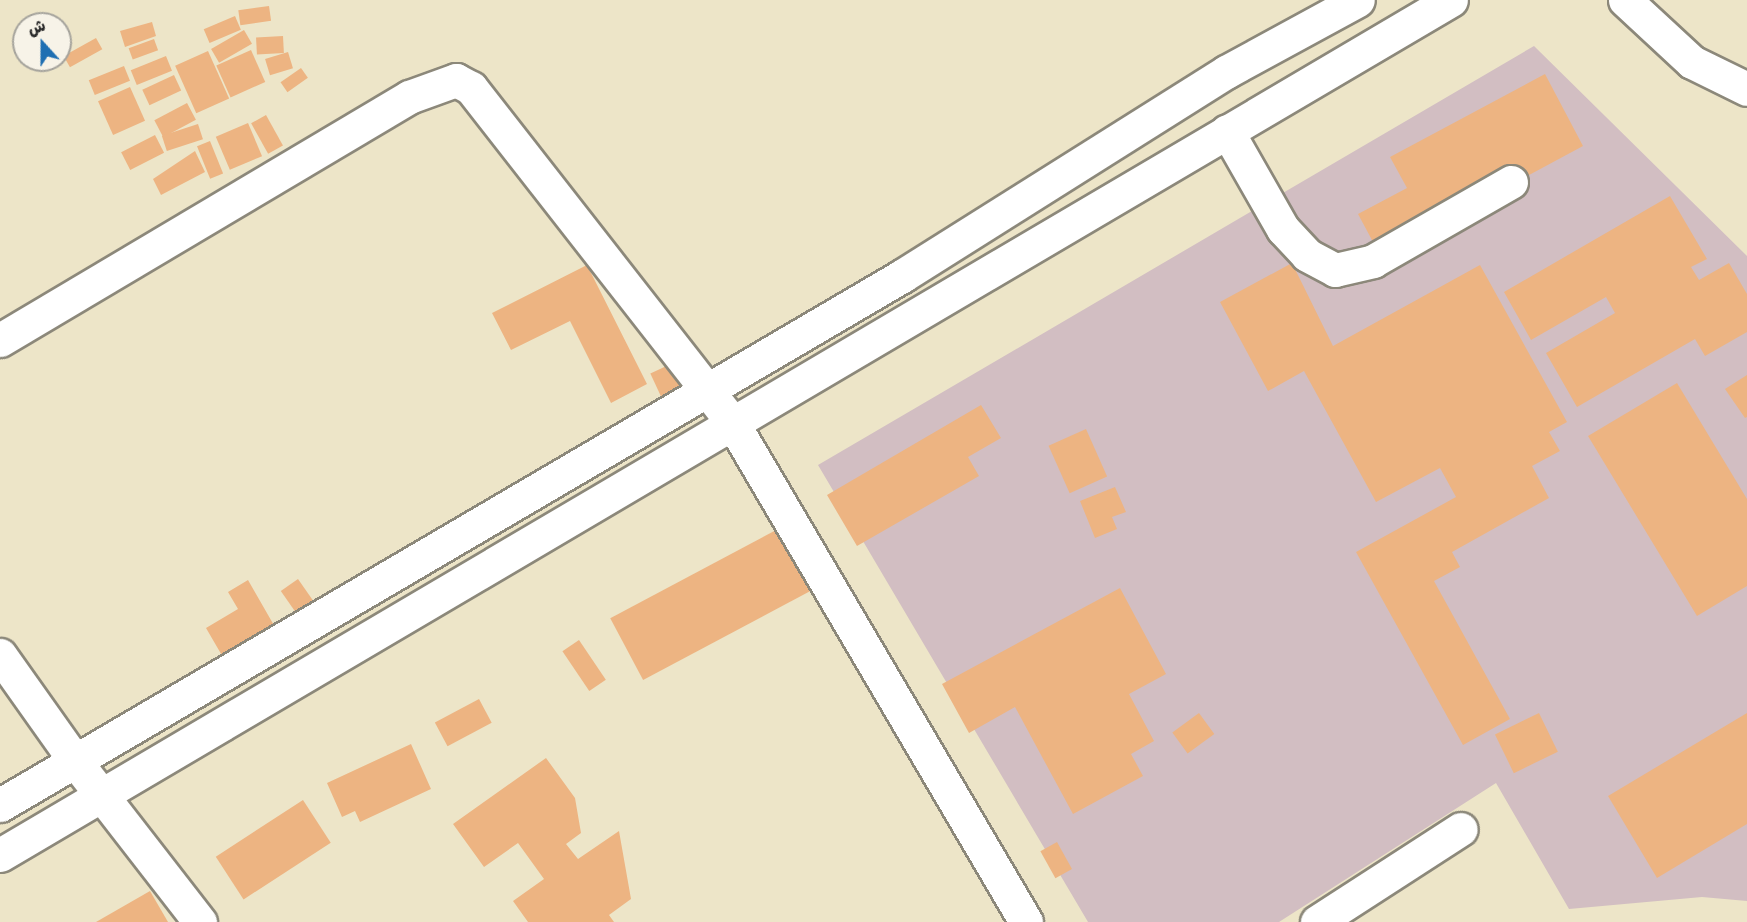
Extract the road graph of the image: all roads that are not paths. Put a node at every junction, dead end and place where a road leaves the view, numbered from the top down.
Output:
1 (1358, 0) edge
2 (1451, 0) edge
3 (1625, 0) edge
4 (1226, 72) junction
5 (1747, 89) edge
6 (1240, 123) junction
7 (1060, 177) junction
8 (1511, 182) dead end
9 (1085, 214) junction
10 (0, 340) edge
11 (704, 392) junction
12 (732, 422) junction
13 (0, 655) edge
14 (75, 761) junction
15 (102, 796) junction
16 (0, 805) edge
17 (1461, 829) dead end
18 (0, 855) edge
19 (200, 922) edge
20 (1026, 922) edge
21 (1317, 922) edge

1 - 4 street
2 - 6 street
3 - 5 street
4 - 6 street
4 - 7 street
6 - 8 street
6 - 9 street
7 - 9 street
7 - 11 street
9 - 12 street
10 - 11 street
11 - 12 street
11 - 14 street
12 - 15 street
12 - 20 street
13 - 14 street
14 - 15 street
14 - 16 street
15 - 18 street
15 - 19 street
17 - 21 street

